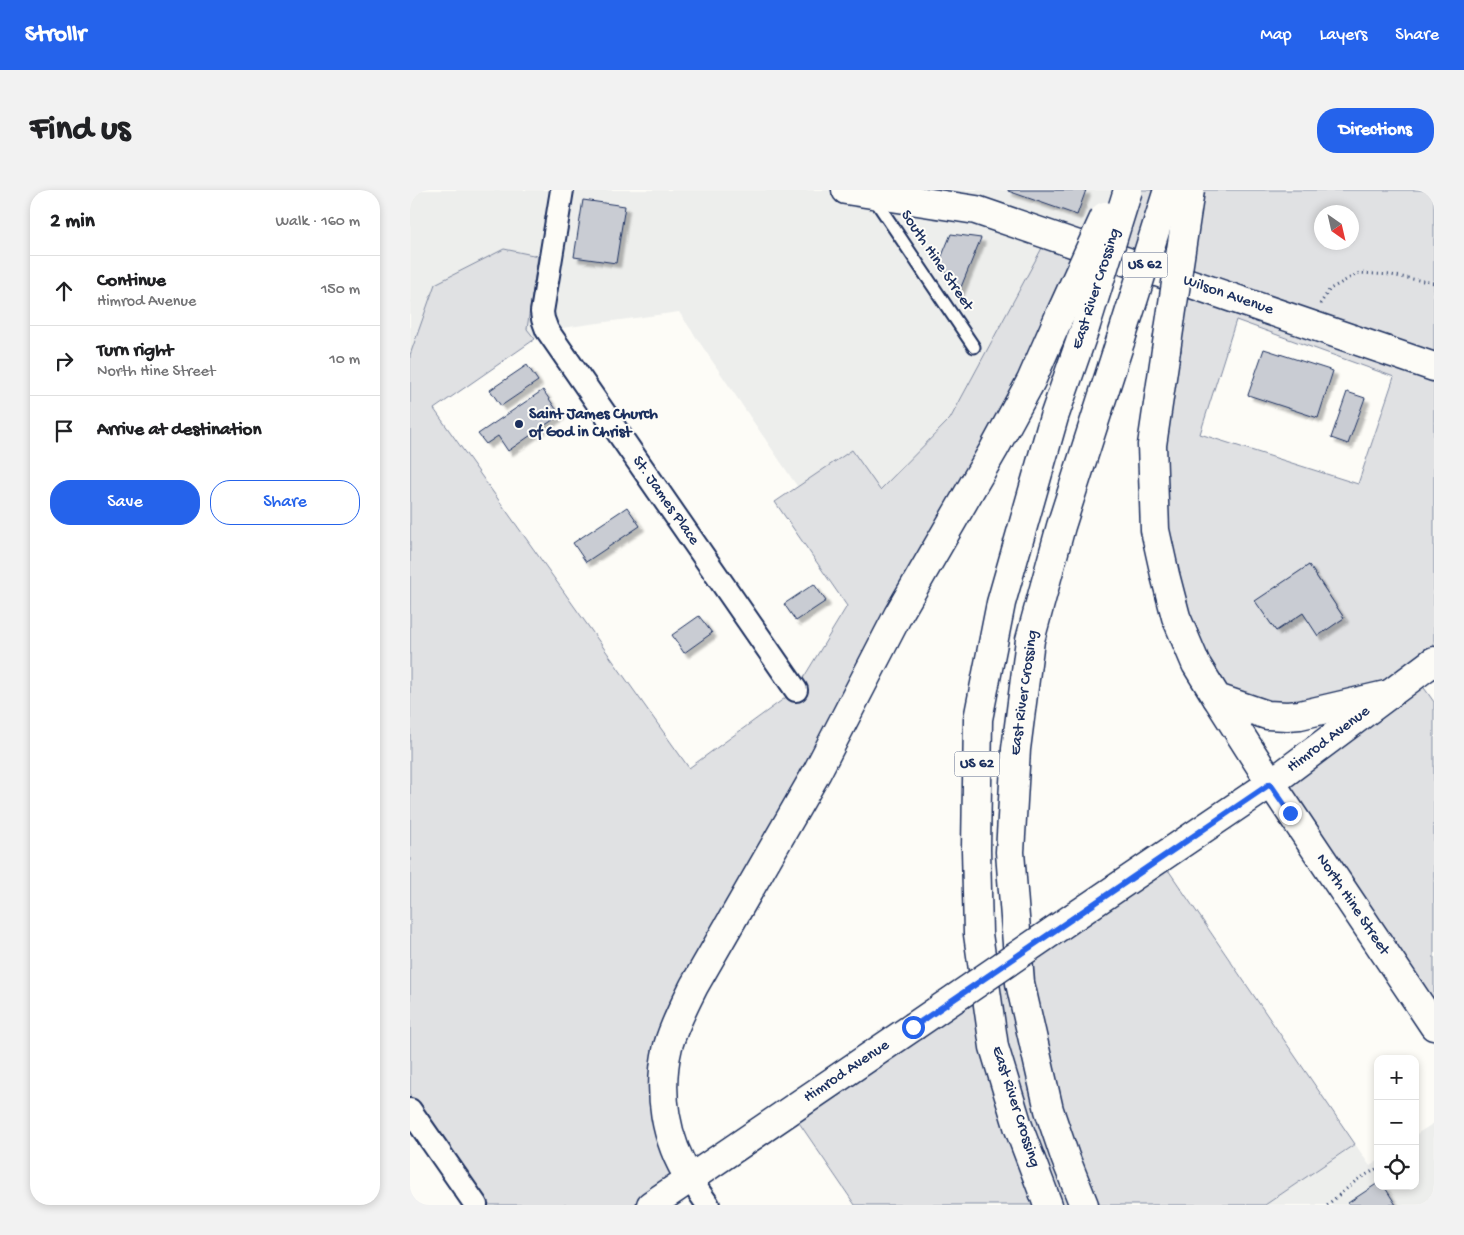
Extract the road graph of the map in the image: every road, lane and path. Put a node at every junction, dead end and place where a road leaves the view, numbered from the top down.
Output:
1 (562, 190) edge
2 (1116, 190) edge
3 (1128, 190) edge
4 (1168, 190) edge
5 (1190, 190) edge
6 (859, 192) edge
7 (1434, 283) edge
8 (1308, 324) junction
9 (974, 347) dead end
10 (1434, 367) edge
11 (1434, 660) edge
12 (796, 690) dead end
13 (1390, 694) junction
14 (1217, 698) junction
15 (1270, 784) junction
16 (1434, 1026) edge
17 (410, 1110) edge
18 (1374, 1170) edge
19 (690, 1179) junction
20 (476, 1205) edge
21 (651, 1205) edge
22 (708, 1205) edge
23 (1048, 1205) edge
24 (1084, 1205) edge
25 (1327, 1205) edge

1 - 12 street, St. James Place
2 - 19 main road, bridge
3 - 23 main road, East River Crossing / US 62, bridge
4 - 24 main road, East River Crossing / US 62, bridge
5 - 14 main road, North Hine Street, bridge
6 - 8 main road, Wilson Avenue
6 - 9 lane, South Hine Street
7 - 8 path
8 - 10 main road, Wilson Avenue
11 - 13 main road, Himrod Avenue
13 - 14 main road
13 - 15 main road, Himrod Avenue
14 - 15 main road, North Hine Street
15 - 16 main road, North Hine Street
15 - 19 main road, Himrod Avenue, bridge
17 - 20 street
18 - 25 path
19 - 21 main road, Himrod Avenue
19 - 22 street

